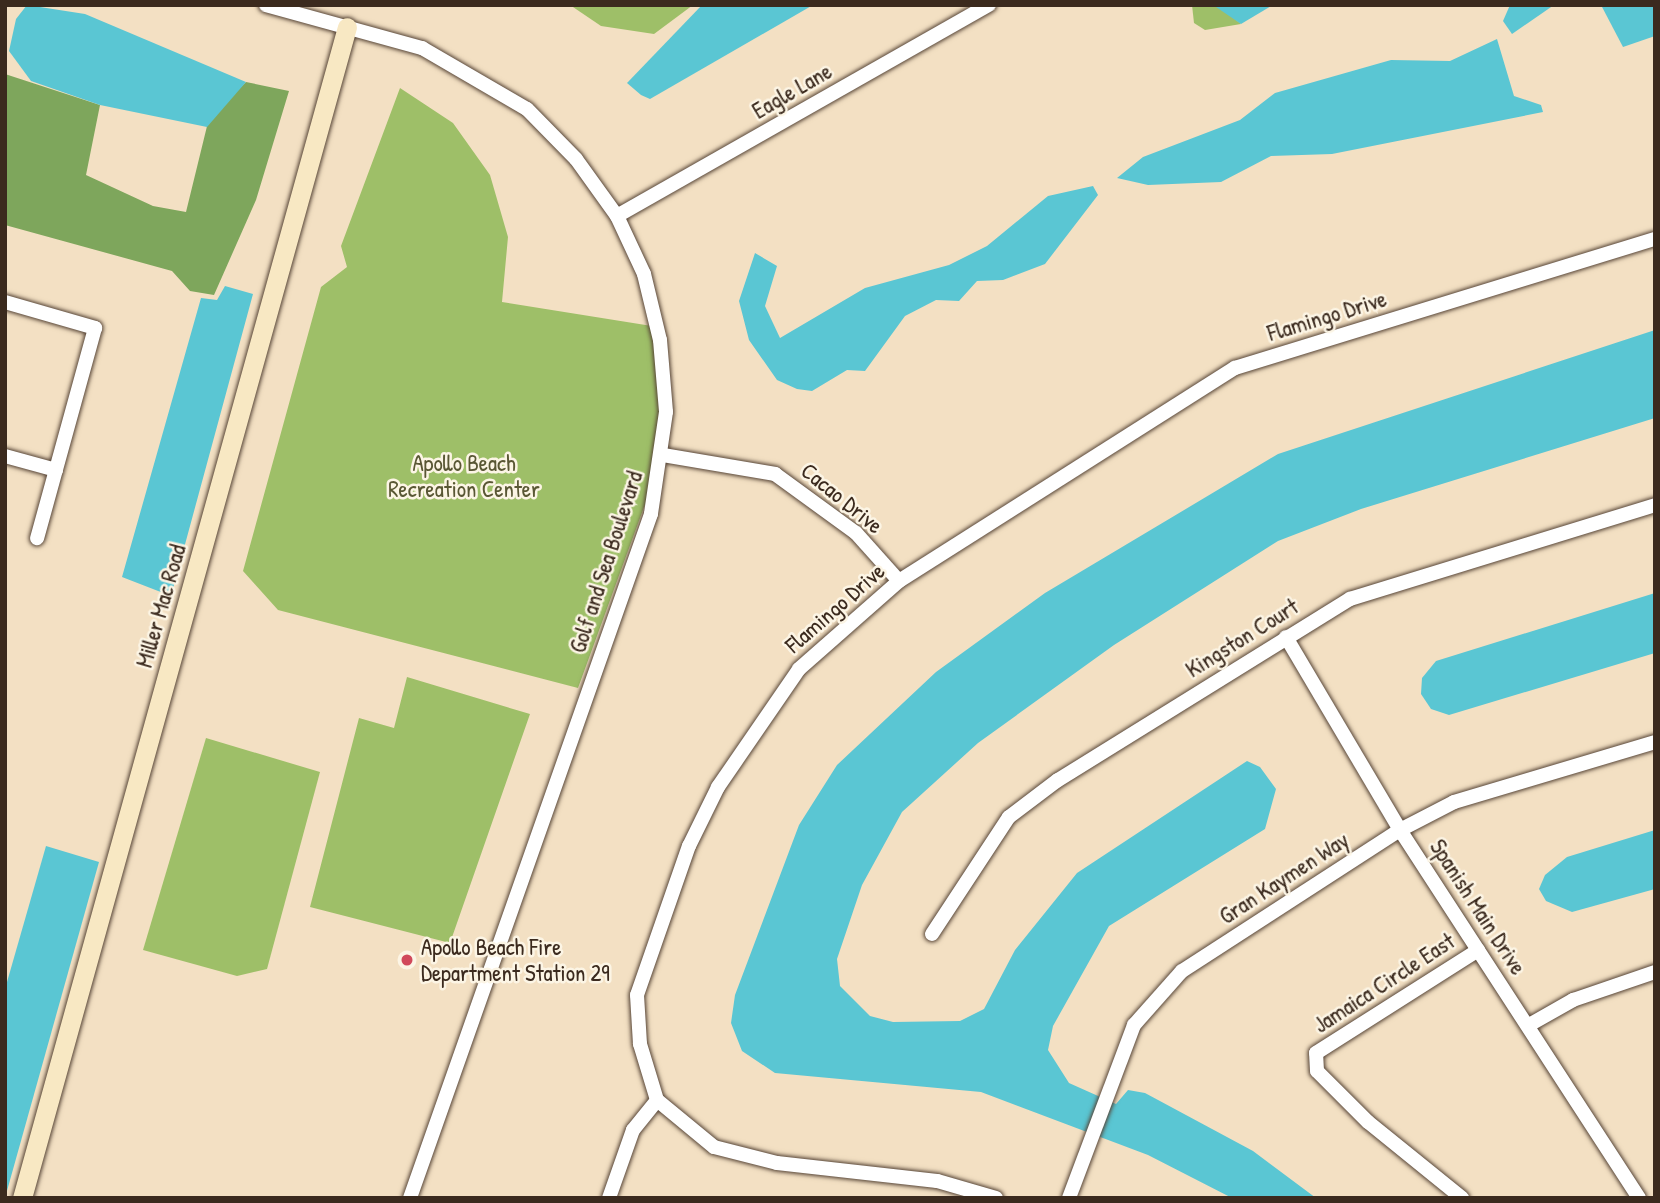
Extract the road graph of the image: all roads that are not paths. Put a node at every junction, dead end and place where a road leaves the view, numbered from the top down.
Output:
1 (266, 5) edge
2 (989, 5) edge
3 (347, 27) junction
4 (617, 216) junction
5 (1655, 239) edge
6 (5, 302) edge
7 (663, 455) junction
8 (5, 456) edge
9 (55, 470) junction
10 (1655, 505) edge
11 (37, 538) dead end
12 (899, 581) junction
13 (1286, 637) junction
14 (1655, 742) edge
15 (1400, 830) junction
16 (932, 933) dead end
17 (1478, 950) junction
18 (1655, 971) edge
19 (1529, 1025) junction
20 (657, 1100) junction
21 (22, 1198) edge
22 (410, 1198) edge
23 (609, 1198) edge
24 (996, 1198) edge
25 (1069, 1198) edge
26 (1462, 1198) edge
27 (1639, 1198) edge

1 - 3 street, Golf and Sea Boulevard
2 - 4 street, Eagle Lane
3 - 4 street, Golf and Sea Boulevard
3 - 21 street, Miller Mac Road
4 - 7 street, Golf and Sea Boulevard
5 - 12 street, Flamingo Drive
6 - 9 street
7 - 12 street, Cacao Drive
7 - 22 street, Golf and Sea Boulevard
8 - 9 street
9 - 11 street
10 - 13 street, Kingston Court
12 - 20 street, Flamingo Drive
13 - 15 street, Spanish Main Drive
13 - 16 street, Kingston Court
14 - 15 street, Gran Kaymen Way
15 - 17 street, Spanish Main Drive
15 - 25 street, Gran Kaymen Way
17 - 19 street, Spanish Main Drive
17 - 26 street, Jamaica Circle East
18 - 19 street
19 - 27 street, Spanish Main Drive
20 - 23 street
20 - 24 street

